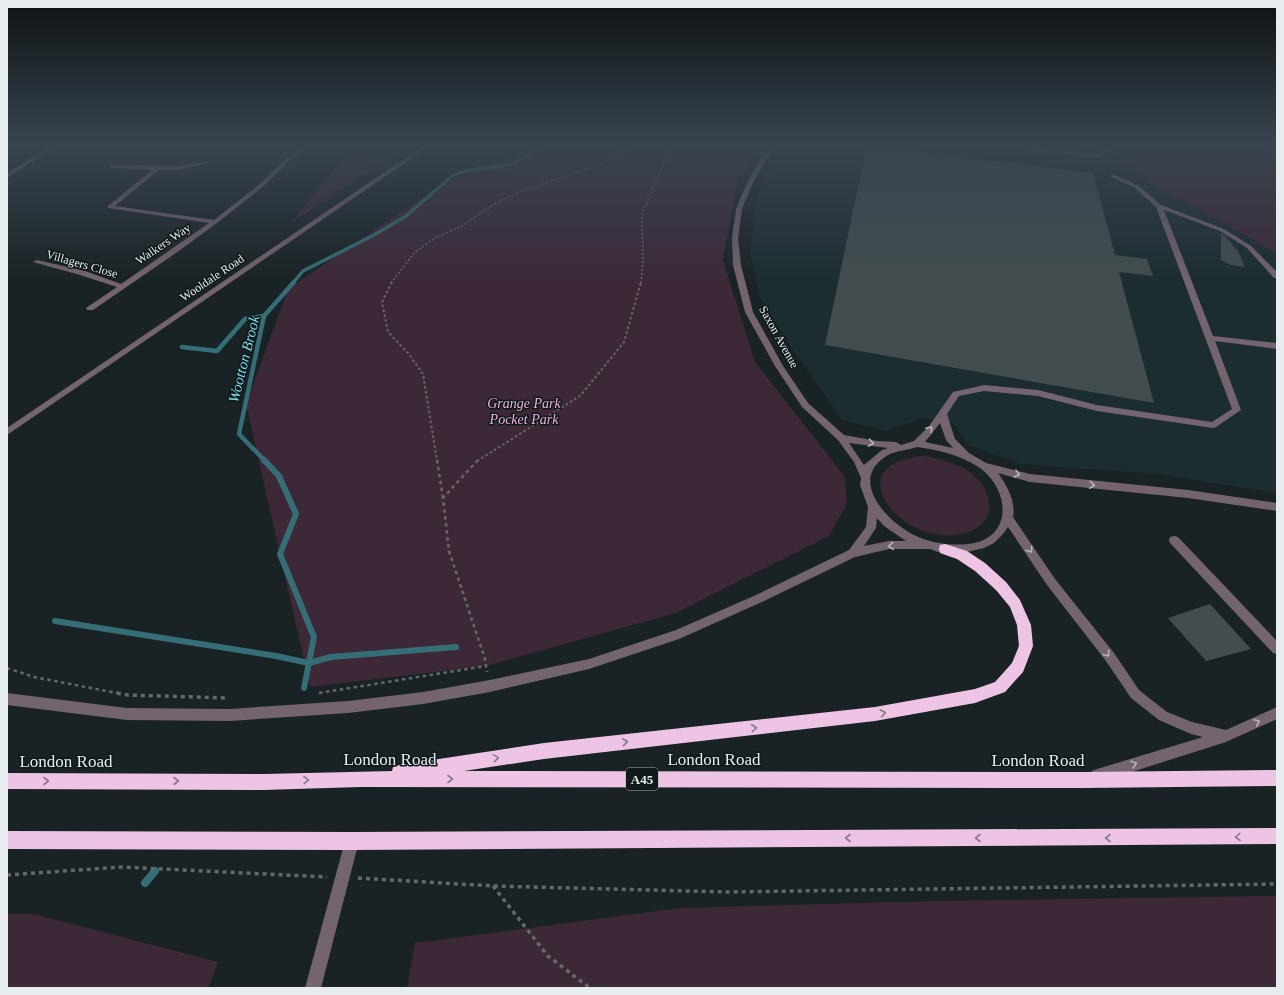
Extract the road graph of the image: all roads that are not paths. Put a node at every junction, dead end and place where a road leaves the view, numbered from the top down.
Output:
1 (130, 190) edge
2 (255, 190) edge
3 (362, 190) edge
4 (747, 190) edge
5 (1141, 190) edge
6 (1159, 206) junction
7 (215, 222) junction
8 (37, 262) dead end
9 (1277, 276) edge
10 (121, 286) junction
11 (90, 308) dead end
12 (1210, 338) junction
13 (1277, 346) edge
14 (942, 414) junction
15 (7, 432) edge
16 (841, 438) junction
17 (917, 444) junction
18 (900, 446) junction
19 (968, 456) junction
20 (981, 464) junction
21 (865, 477) junction
22 (1277, 507) edge
23 (872, 508) junction
24 (1008, 518) junction
25 (1174, 540) dead end
26 (929, 545) junction
27 (945, 549) junction
28 (853, 553) junction
29 (1277, 649) edge
30 (7, 699) edge
31 (1277, 713) edge
32 (1226, 736) junction
33 (1277, 778) edge
34 (360, 779) junction
35 (1083, 780) junction
36 (7, 781) edge
37 (1277, 836) edge
38 (7, 840) edge
39 (352, 841) junction
40 (313, 988) edge

1 - 7 street
2 - 7 street, Walkers Way
3 - 15 street, Wooldale Road
4 - 16 street, Saxon Avenue
5 - 6 street
6 - 9 street
6 - 12 street
7 - 10 street, Walkers Way
8 - 10 street, Villagers Close
10 - 11 street, Walkers Way
12 - 13 street
12 - 14 street
17 -> 14 street
14 - 19 street
16 -> 18 street
16 - 21 street, Saxon Avenue
17 - 18 street
17 - 19 street
18 - 21 street
19 - 20 street
20 -> 22 street
20 - 24 street
21 - 23 street
23 - 26 street
23 - 28 street
24 - 27 street
24 -> 32 street
25 - 29 street
26 - 27 street
26 -> 28 street
34 -> 27 highway, A45
28 - 30 street
32 -> 31 street
35 -> 32 street
33 - 35 highway, London Road / A45
34 -> 35 highway, London Road / A45
36 -> 34 highway, London Road / A45
37 -> 39 highway
38 - 39 highway
39 - 40 street

